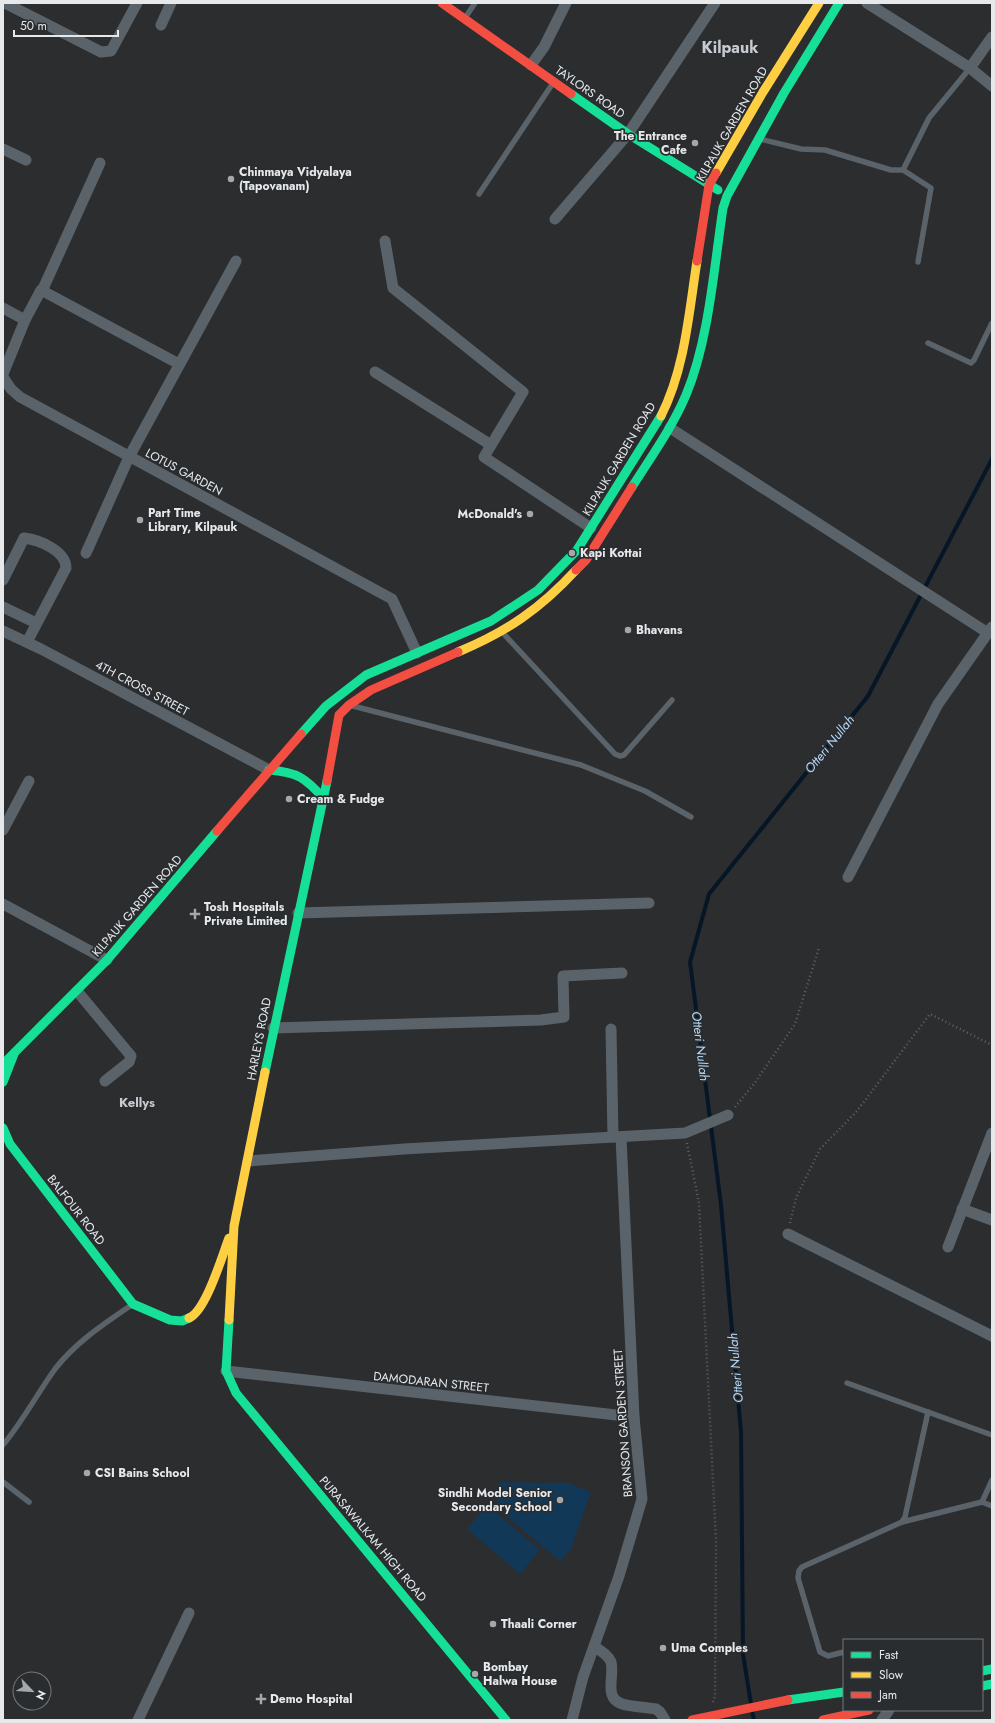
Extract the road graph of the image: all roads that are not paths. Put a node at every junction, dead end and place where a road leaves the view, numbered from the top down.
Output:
1 (5, 3) edge
2 (137, 3) edge
3 (171, 3) edge
4 (442, 3) edge
5 (474, 3) edge
6 (566, 3) edge
7 (715, 3) edge
8 (819, 3) edge
9 (839, 3) edge
10 (867, 3) edge
11 (465, 18) junction
12 (161, 25) dead end
13 (992, 37) edge
14 (531, 65) junction
15 (970, 68) junction
16 (554, 81) junction
17 (992, 86) edge
18 (628, 134) junction
19 (758, 139) junction
20 (3, 149) edge
21 (26, 160) dead end
22 (100, 163) dead end
23 (903, 170) junction
24 (709, 185) junction
25 (479, 194) dead end
26 (727, 196) junction
27 (555, 219) dead end
28 (385, 241) dead end
29 (236, 261) dead end
30 (918, 262) dead end
31 (42, 291) junction
32 (3, 308) edge
33 (25, 320) junction
34 (992, 323) edge
35 (928, 343) dead end
36 (179, 364) junction
37 (375, 372) dead end
38 (3, 375) edge
39 (670, 428) junction
40 (491, 445) junction
41 (128, 457) junction
42 (592, 528) junction
43 (86, 553) dead end
44 (3, 580) edge
45 (3, 607) edge
46 (36, 623) junction
47 (3, 631) edge
48 (501, 631) junction
49 (991, 632) edge
50 (27, 642) junction
51 (417, 653) junction
52 (672, 700) dead end
53 (349, 705) junction
54 (269, 770) junction
55 (29, 781) dead end
56 (324, 799) junction
57 (691, 817) dead end
58 (3, 830) edge
59 (848, 877) dead end
60 (3, 904) edge
61 (649, 904) dead end
62 (298, 913) junction
63 (107, 960) junction
64 (622, 974) dead end
65 (77, 991) junction
66 (273, 1028) junction
67 (611, 1030) dead end
68 (15, 1051) junction
69 (3, 1064) edge
70 (105, 1081) dead end
71 (3, 1082) edge
72 (728, 1116) road end
73 (3, 1128) edge
74 (992, 1133) edge
75 (617, 1137) junction
76 (6, 1143) edge
77 (248, 1161) junction
78 (962, 1209) junction
79 (992, 1220) edge
80 (234, 1226) junction
81 (788, 1234) road end
82 (948, 1247) dead end
83 (133, 1304) junction
84 (992, 1336) edge
85 (226, 1371) junction
86 (847, 1383) dead end
87 (928, 1412) junction
88 (634, 1417) junction
89 (992, 1435) edge
90 (3, 1445) edge
91 (992, 1480) edge
92 (3, 1482) edge
93 (29, 1502) dead end
94 (982, 1502) junction
95 (992, 1506) edge
96 (902, 1522) junction
97 (189, 1613) dead end
98 (595, 1647) junction
99 (843, 1652) edge
100 (843, 1692) edge
101 (864, 1711) edge
102 (888, 1711) edge
103 (138, 1720) edge
104 (506, 1720) edge
105 (572, 1720) edge
106 (665, 1720) edge
107 (692, 1720) edge
108 (823, 1720) edge
109 (882, 1720) edge

1 - 2 street
3 - 12 street
4 - 11 main road, TAYLORS ROAD
5 - 11 lane
6 - 14 street
7 - 18 street
8 - 24 main road, KILPAUK GARDEN ROAD
9 - 19 main road
10 - 15 street
11 - 14 main road, TAYLORS ROAD
13 - 15 street
14 - 16 main road, TAYLORS ROAD
15 - 17 street
15 - 23 lane
16 - 18 main road, TAYLORS ROAD
16 - 25 lane
18 - 24 main road, TAYLORS ROAD
18 - 27 street
19 - 23 lane
19 - 26 main road
20 - 21 street
22 - 31 street, LOTUS GARDEN
23 - 30 lane
24 - 26 main road, TAYLORS ROAD
24 - 42 main road, KILPAUK GARDEN ROAD
26 - 39 main road
28 - 40 street
29 - 36 street
31 - 33 street, LOTUS GARDEN
31 - 36 street
32 - 33 street
33 - 38 street, LOTUS GARDEN
34 - 35 lane
36 - 41 street
37 - 40 street
38 - 41 street, LOTUS GARDEN
39 - 48 main road
39 - 49 street
40 - 42 street
41 - 43 street
41 - 51 street, LOTUS GARDEN
42 - 51 main road, KILPAUK GARDEN ROAD
44 - 46 street
45 - 46 street
46 - 50 street
47 - 50 street, 4TH CROSS STREET
48 - 52 lane
48 - 53 main road
49 - 59 street
50 - 54 street, 4TH CROSS STREET
51 - 54 main road, KILPAUK GARDEN ROAD
53 - 56 main road, HARLEYS ROAD
53 - 57 lane
54 - 56 main road
54 - 63 main road, KILPAUK GARDEN ROAD
55 - 58 street
56 - 62 main road, HARLEYS ROAD
60 - 63 street
61 - 62 street
62 - 66 main road, HARLEYS ROAD
63 - 65 main road, KILPAUK GARDEN ROAD
64 - 66 street
65 - 68 main road, KILPAUK GARDEN ROAD
65 - 70 street
66 - 77 main road, HARLEYS ROAD
67 - 75 street, BRANSON GARDEN STREET
68 - 69 main road, KILPAUK GARDEN ROAD
68 - 71 main road
72 - 75 street
73 - 76 main road, BALFOUR ROAD
74 - 78 street
75 - 77 street
75 - 88 street, BRANSON GARDEN STREET
76 - 83 main road, BALFOUR ROAD
77 - 80 main road, HARLEYS ROAD
78 - 79 street
78 - 82 street
80 - 83 main road
80 - 85 main road, HARLEYS ROAD
81 - 84 street
83 - 90 lane
85 - 88 street, DAMODARAN STREET
85 - 104 main road, PURASAWALKAM HIGH ROAD
86 - 87 lane
87 - 89 lane
87 - 96 lane
88 - 98 street, BRANSON GARDEN STREET
91 - 94 lane
92 - 93 lane
94 - 95 lane
94 - 96 lane
96 - 99 lane
97 - 103 street
98 - 105 street, BRANSON GARDEN STREET
98 - 106 street
100 - 107 main road
101 - 108 main road
102 - 109 street

